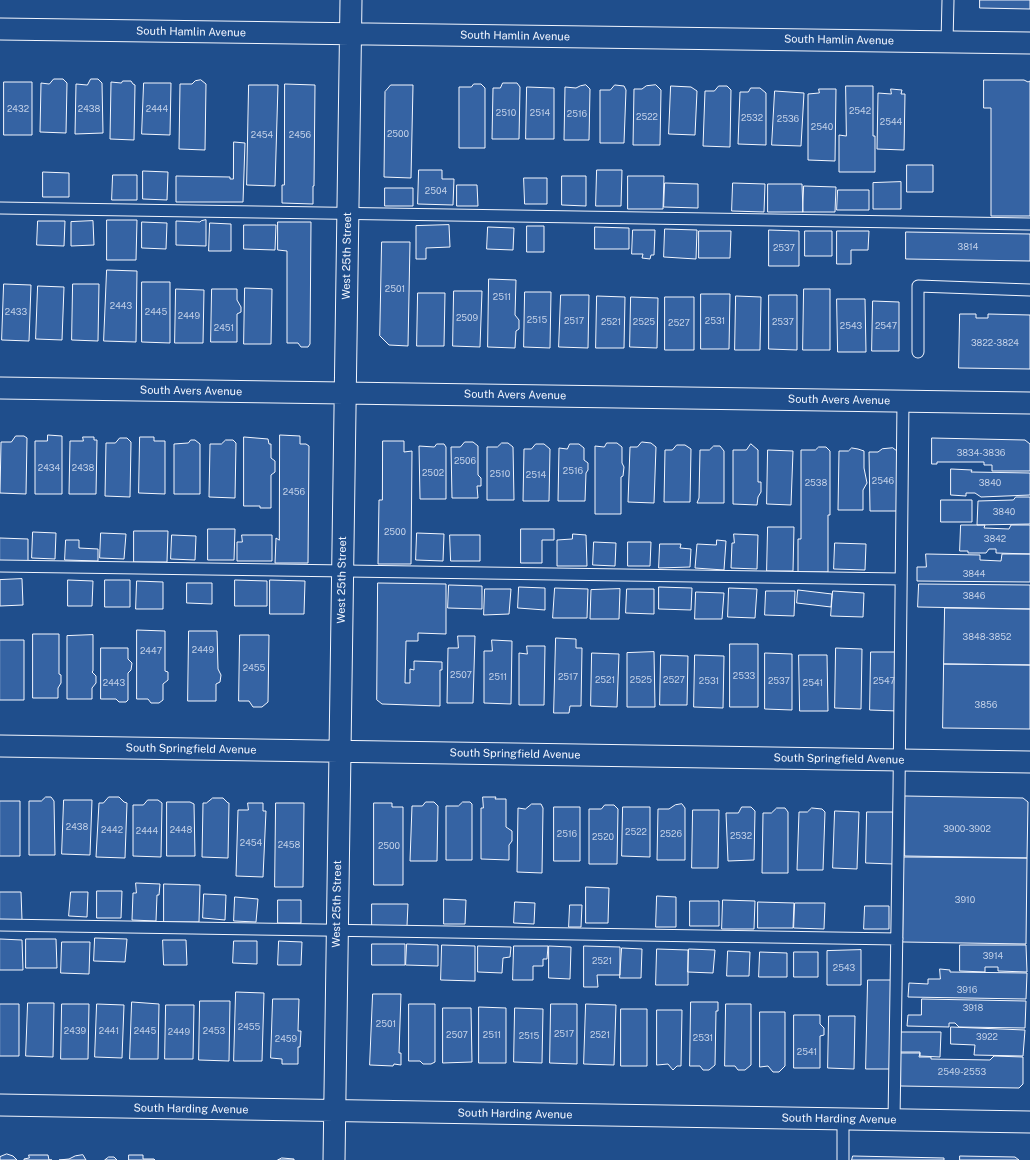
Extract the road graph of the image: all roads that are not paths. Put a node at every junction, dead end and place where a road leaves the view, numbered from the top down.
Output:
1 (351, 0) edge
2 (948, 0) edge
3 (0, 29) edge
4 (350, 34) junction
5 (947, 42) junction
6 (1030, 43) edge
7 (0, 208) edge
8 (348, 213) junction
9 (1030, 224) edge
10 (1030, 290) edge
11 (918, 352) dead end
12 (0, 388) edge
13 (345, 393) junction
14 (903, 401) junction
15 (1030, 403) edge
16 (0, 566) edge
17 (342, 571) junction
18 (901, 579) junction
19 (0, 746) edge
20 (340, 752) junction
21 (900, 760) junction
22 (1030, 762) edge
23 (0, 925) edge
24 (337, 931) junction
25 (897, 939) junction
26 (0, 1105) edge
27 (335, 1111) junction
28 (843, 1120) junction
29 (894, 1120) junction
30 (1030, 1122) edge
31 (334, 1160) edge
32 (843, 1160) edge

1 - 4 street, West 25th Street
2 - 5 lane
3 - 4 street, South Hamlin Avenue
4 - 5 street, South Hamlin Avenue
4 - 8 street, West 25th Street
5 - 6 street, South Hamlin Avenue
7 - 8 lane
8 - 9 lane
8 - 13 street, West 25th Street
10 - 11 lane
12 - 13 street, South Avers Avenue
13 - 14 street, South Avers Avenue
13 - 17 street, West 25th Street
14 - 15 street, South Avers Avenue
14 - 18 lane
16 - 17 lane
17 - 18 lane
17 - 20 street, West 25th Street
18 - 21 lane
19 - 20 street, South Springfield Avenue
20 - 21 street, South Springfield Avenue
20 - 24 street, West 25th Street
21 - 22 street, South Springfield Avenue
21 - 25 lane
23 - 24 lane
24 - 25 lane
24 - 27 street, West 25th Street
25 - 29 lane
26 - 27 street, South Harding Avenue
27 - 28 street, South Harding Avenue
27 - 31 street, West 25th Street
28 - 29 street, South Harding Avenue
28 - 32 lane
29 - 30 street, South Harding Avenue

